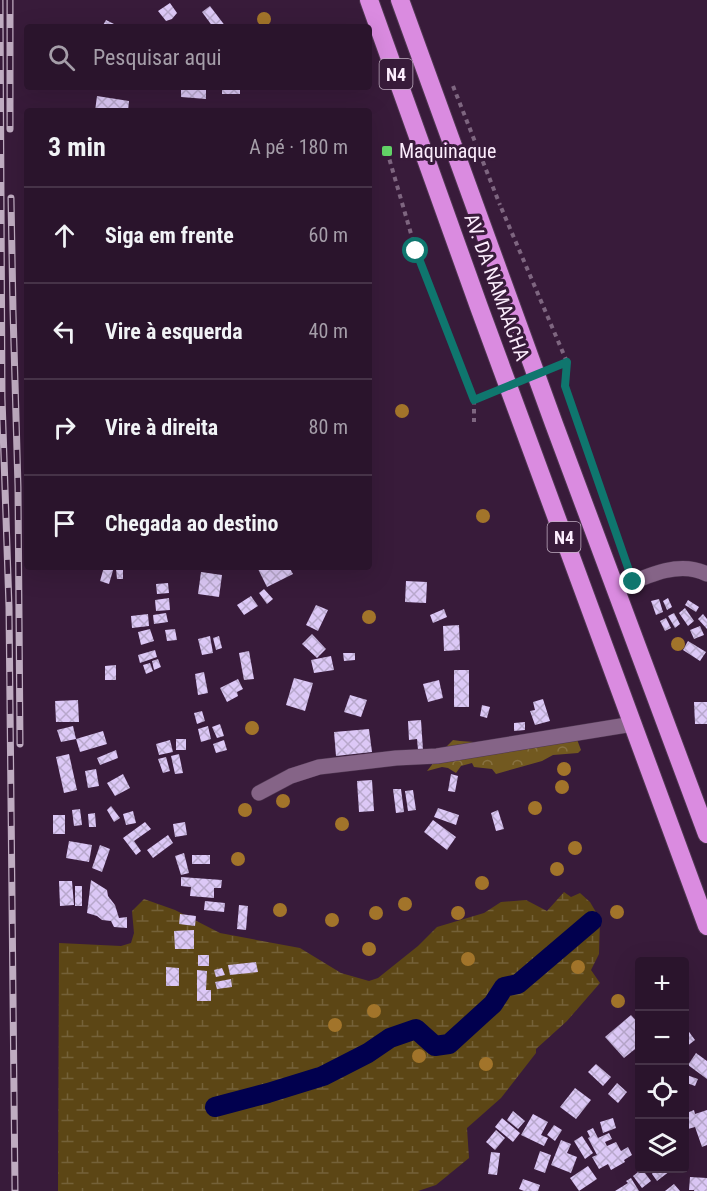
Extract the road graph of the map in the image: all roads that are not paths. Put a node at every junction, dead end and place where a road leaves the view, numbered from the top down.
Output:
1 (369, 0) edge
2 (400, 0) edge
3 (707, 574) edge
4 (615, 590) junction
5 (633, 724) junction
6 (259, 793) dead end
7 (707, 834) edge
8 (707, 926) edge

1 - 5 highway, AV. DA NAMAACHA / N4
2 - 4 highway, AV. DA NAMAACHA / N4
3 - 4 street
4 - 7 highway, AV. DA NAMAACHA / N4
5 - 6 street
5 - 8 highway, AV. DA NAMAACHA / N4

